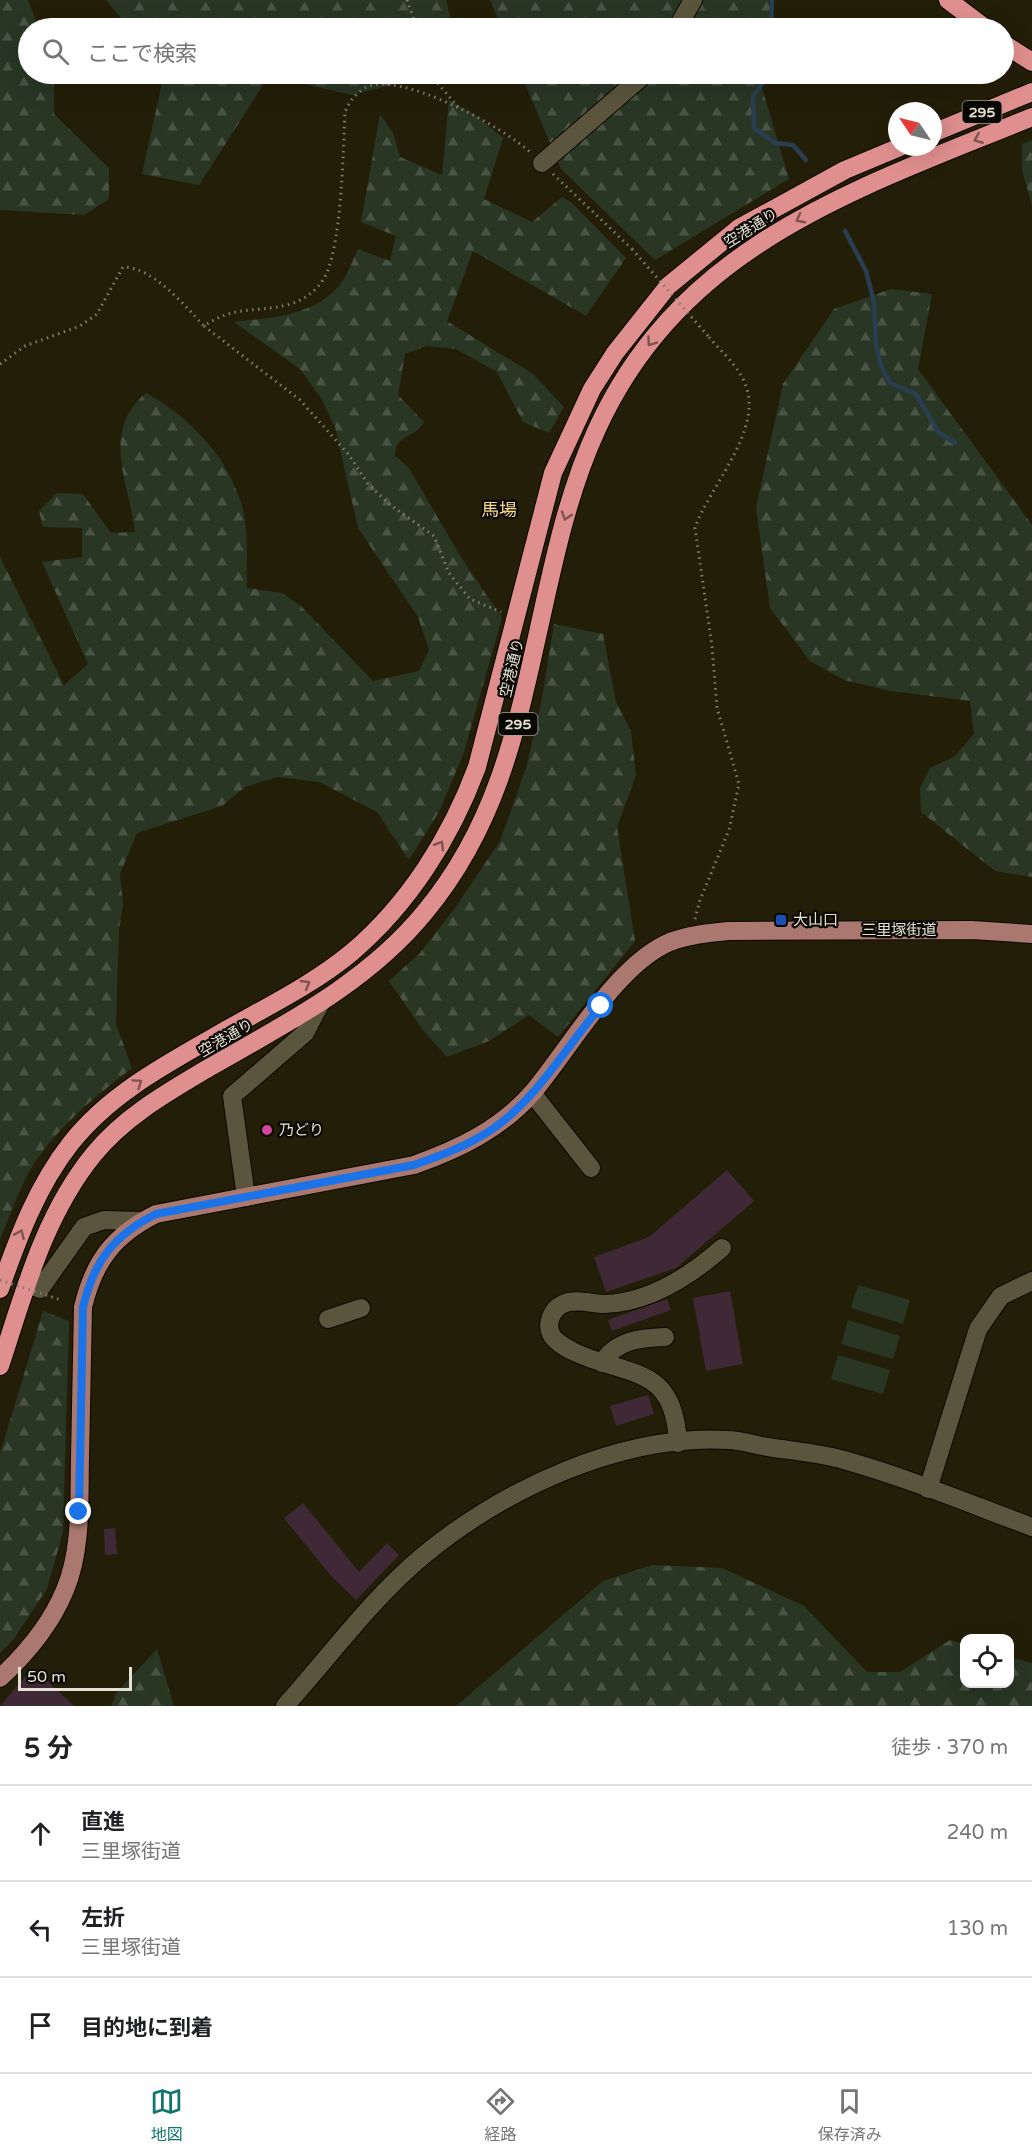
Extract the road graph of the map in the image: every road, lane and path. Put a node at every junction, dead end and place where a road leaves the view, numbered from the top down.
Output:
1 (407, 0) edge
2 (693, 0) edge
3 (948, 0) edge
4 (413, 18) edge
5 (683, 18) edge
6 (971, 18) edge
7 (1014, 50) edge
8 (1032, 62) edge
9 (439, 84) edge
10 (633, 84) edge
11 (1032, 92) edge
12 (460, 109) junction
13 (1032, 117) edge
14 (942, 129) edge
15 (888, 152) edge
16 (542, 163) junction
17 (204, 326) junction
18 (0, 364) edge
19 (518, 613) junction
20 (1032, 934) edge
21 (690, 935) junction
22 (320, 1004) junction
23 (532, 1093) junction
24 (591, 1168) dead end
25 (246, 1197) junction
26 (142, 1221) junction
27 (722, 1248) dead end
28 (0, 1280) edge
29 (1032, 1281) edge
30 (27, 1284) junction
31 (0, 1289) edge
32 (61, 1300) dead end
33 (361, 1308) dead end
34 (328, 1319) dead end
35 (665, 1337) dead end
36 (602, 1363) junction
37 (0, 1366) edge
38 (678, 1443) junction
39 (928, 1489) junction
40 (1032, 1527) edge
41 (0, 1678) edge
42 (285, 1706) edge

1 - 4 path
2 - 5 street
3 - 6 highway
7 - 8 highway
9 - 12 path
10 - 16 street
11 - 14 highway, 295
12 - 16 path
12 - 17 path
13 -> 22 highway, 空港通り / 295
15 - 19 highway, 空港通り / 295
16 - 21 path, bridge
17 - 18 path
17 - 19 path
31 -> 19 highway, 空港通り / 295
20 - 21 main road, 三里塚街道
21 - 23 main road, 三里塚街道
22 - 25 street
22 - 30 highway, 空港通り / 295
23 - 24 street
23 - 25 main road, 三里塚街道
25 - 26 main road, 三里塚街道
26 - 30 street
26 - 41 main road, 三里塚街道
27 - 36 street
28 - 32 path, bridge
29 - 39 street
30 - 37 highway, 空港通り / 295
33 - 34 street
35 - 36 street
36 - 38 street
38 - 39 street
38 - 42 street
39 - 40 street

